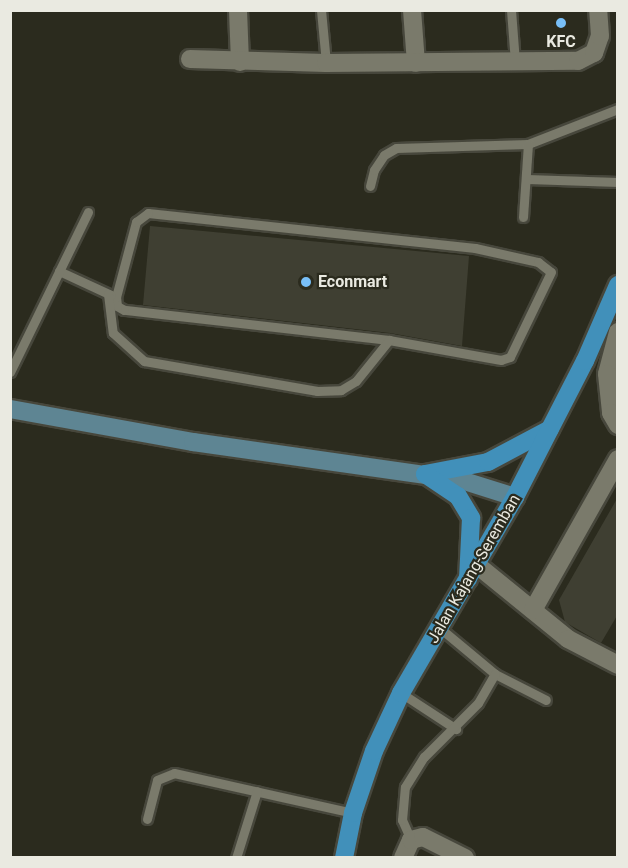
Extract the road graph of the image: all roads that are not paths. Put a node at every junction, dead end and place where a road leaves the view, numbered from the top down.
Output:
1 (238, 10) edge
2 (321, 10) edge
3 (412, 10) edge
4 (511, 10) edge
5 (598, 10) edge
6 (190, 59) dead end
7 (240, 62) junction
8 (515, 62) junction
9 (326, 63) junction
10 (416, 63) junction
11 (618, 109) edge
12 (528, 144) junction
13 (527, 179) junction
14 (618, 182) edge
15 (370, 186) dead end
16 (88, 212) dead end
17 (523, 217) dead end
18 (59, 271) junction
19 (618, 285) edge
20 (112, 296) junction
21 (618, 332) edge
22 (389, 340) junction
23 (10, 372) edge
24 (10, 409) edge
25 (618, 425) edge
26 (550, 429) junction
27 (618, 459) edge
28 (425, 474) junction
29 (515, 497) junction
30 (472, 573) junction
31 (533, 610) junction
32 (441, 629) junction
33 (617, 664) edge
34 (495, 674) junction
35 (401, 693) junction
36 (546, 700) dead end
37 (456, 729) junction
38 (257, 791) junction
39 (353, 813) junction
40 (147, 819) dead end
41 (411, 840) junction
42 (236, 858) edge
43 (344, 858) edge
44 (403, 858) edge
45 (465, 858) edge

1 - 7 street
2 - 9 lane
3 - 10 street
4 - 8 lane
5 - 8 street
6 - 7 street
7 - 9 street
8 - 10 street
9 - 10 street
11 - 12 lane
12 - 13 lane
12 - 15 lane
13 - 14 lane
13 - 17 lane
16 - 18 lane
18 - 20 lane
18 - 23 lane
19 - 26 main road, Jalan Kajang-Seremban
20 - 22 lane
20 - 22 lane
20 - 22 lane
21 - 25 street
24 - 28 main road
26 - 28 main road
26 - 29 main road, Jalan Kajang-Seremban
27 - 31 street
28 - 29 main road
28 - 30 main road
29 - 30 main road, Jalan Kajang-Seremban
30 - 31 street
30 - 32 main road, Jalan Kajang-Seremban
31 - 33 street
32 - 34 lane
32 - 35 main road, Jalan Kajang-Seremban
34 - 36 lane
34 - 37 lane
35 - 37 lane
35 - 39 main road, Jalan Kajang-Seremban
37 - 41 lane
38 - 39 lane
38 - 40 lane
38 - 42 lane
39 - 43 main road, Jalan Kajang-Seremban
41 - 44 street
41 - 45 street

